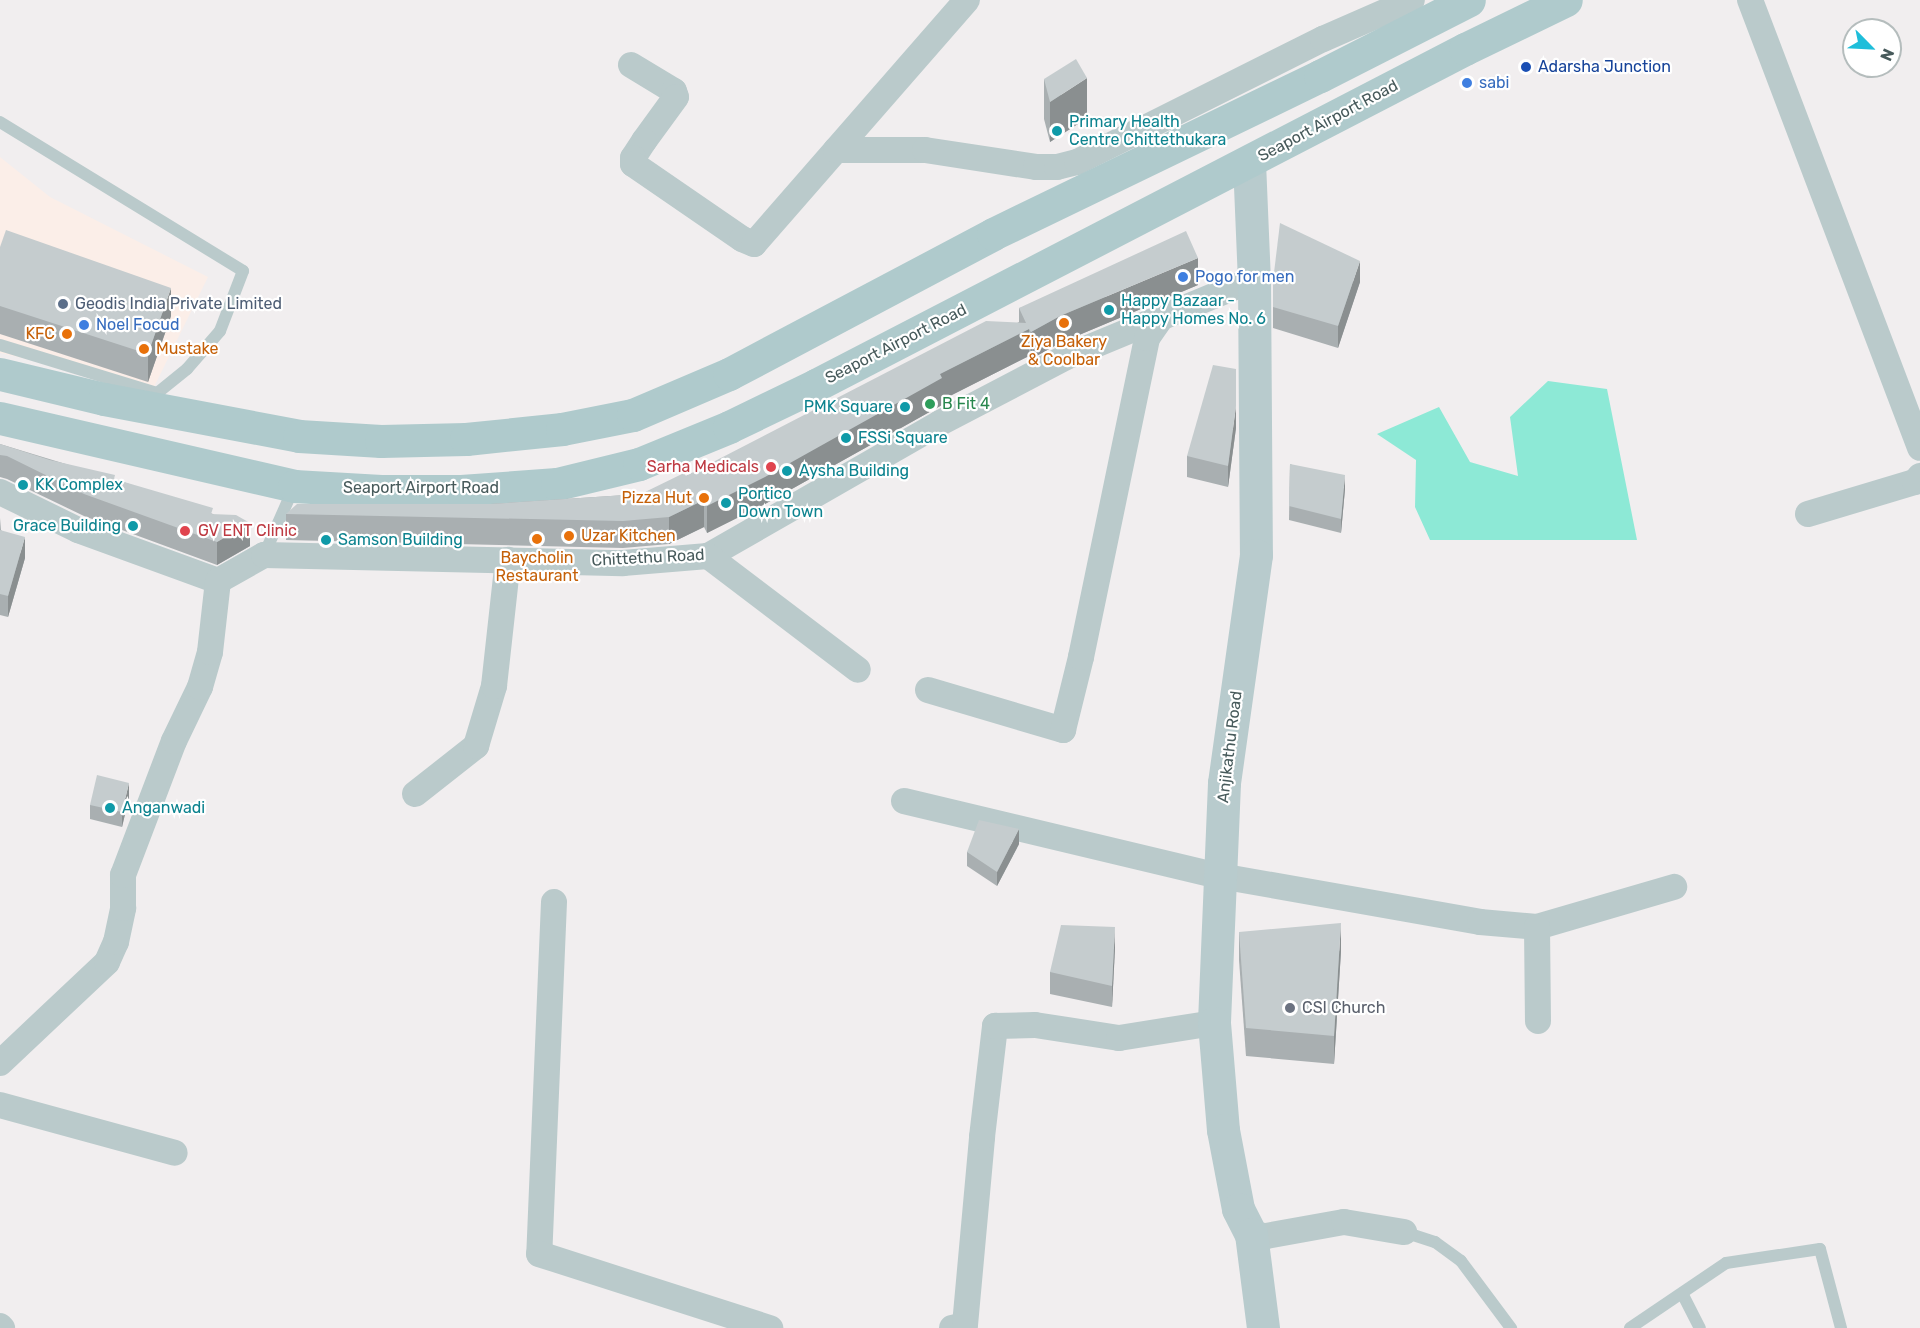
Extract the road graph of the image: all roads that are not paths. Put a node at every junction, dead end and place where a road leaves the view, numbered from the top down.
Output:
1 (967, 0) edge
2 (1412, 0) edge
3 (1469, 0) edge
4 (1566, 0) edge
5 (1750, 0) edge
6 (631, 65) dead end
7 (0, 122) edge
8 (836, 150) junction
9 (1249, 162) junction
10 (1254, 279) junction
11 (1161, 318) junction
12 (0, 345) edge
13 (0, 374) edge
14 (0, 418) edge
15 (1920, 448) edge
16 (1920, 476) edge
17 (294, 486) junction
18 (0, 492) edge
19 (1808, 514) dead end
20 (264, 555) junction
21 (708, 556) junction
22 (508, 560) junction
23 (218, 581) junction
24 (858, 670) dead end
25 (928, 690) dead end
26 (415, 794) dead end
27 (904, 801) dead end
28 (1220, 876) junction
29 (1674, 888) dead end
30 (554, 902) dead end
31 (1537, 927) junction
32 (1538, 1021) dead end
33 (1214, 1023) junction
34 (0, 1063) edge
35 (0, 1105) edge
36 (174, 1153) dead end
37 (1404, 1232) joint
38 (1251, 1234) junction
39 (1683, 1294) junction
40 (770, 1328) edge
41 (952, 1328) edge
42 (1263, 1328) edge
43 (1511, 1328) edge
44 (1630, 1328) edge
45 (1700, 1328) edge
46 (1841, 1328) edge

1 - 8 street
2 - 8 street
3 - 13 main road
4 - 9 main road, Seaport Airport Road
5 - 15 street
6 - 8 street
7 - 12 lane
9 - 10 street, Anjikathu Road
9 - 17 main road, Seaport Airport Road
10 - 11 street, Chittethu Road
10 - 28 street, Anjikathu Road
11 - 21 street, Chittethu Road
11 - 25 street
14 - 17 main road, Seaport Airport Road
16 - 19 street
17 - 20 lane
18 - 23 street
20 - 22 street, Chittethu Road
20 - 23 street
21 - 22 street, Chittethu Road
21 - 24 street
22 - 26 street
23 - 34 street
27 - 28 street
28 - 31 street
28 - 33 street, Anjikathu Road
29 - 31 street
30 - 40 street
31 - 32 street
33 - 38 street, Anjikathu Road
33 - 41 street
35 - 36 street
37 - 38 street
37 - 43 lane
38 - 42 street, Anjikathu Road
39 - 44 lane
39 - 45 lane
39 - 46 lane

